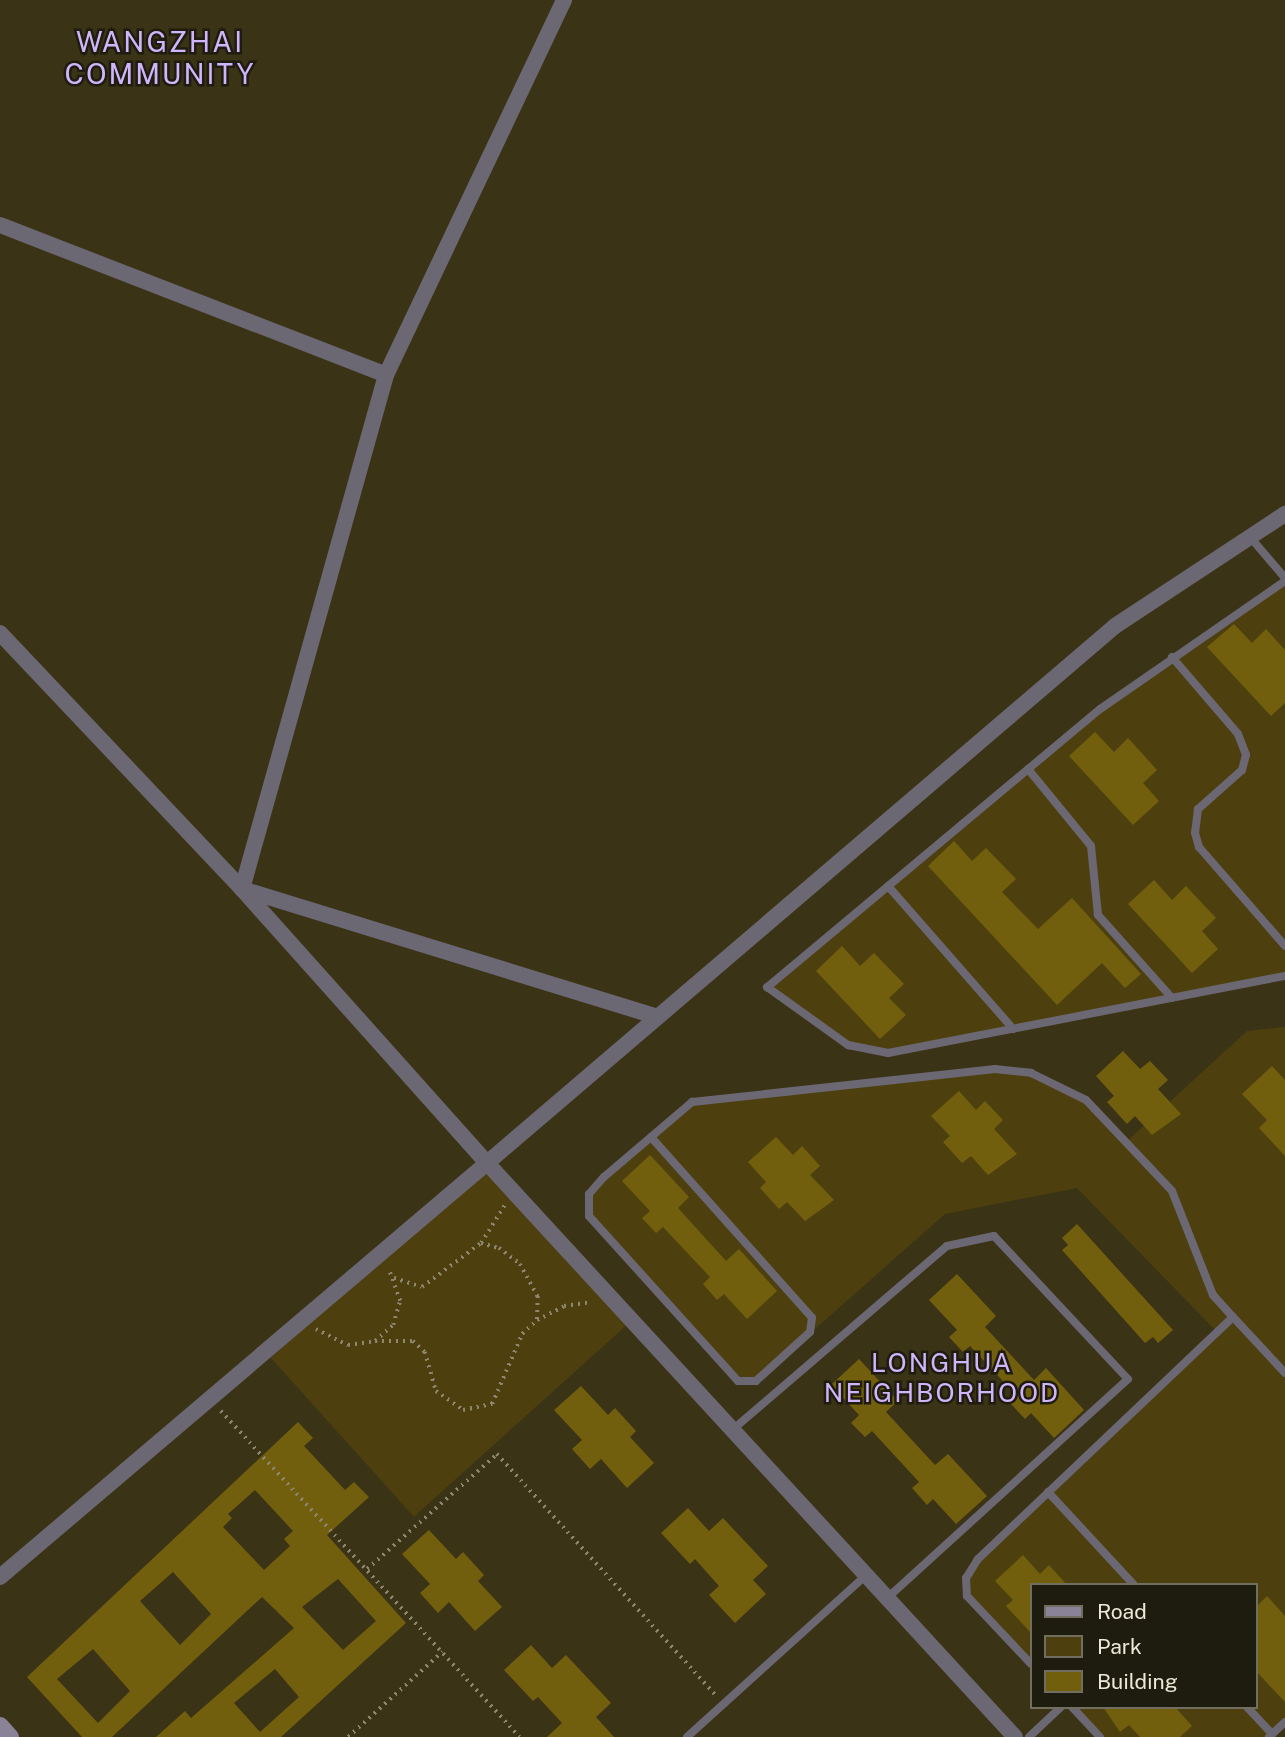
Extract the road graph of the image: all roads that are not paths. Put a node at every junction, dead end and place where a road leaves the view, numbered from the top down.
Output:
1 (564, 0) edge
2 (0, 225) edge
3 (386, 375) junction
4 (1285, 514) edge
5 (1250, 537) junction
6 (1285, 580) edge
7 (0, 633) edge
8 (1172, 657) junction
9 (1028, 769) junction
10 (888, 886) junction
11 (242, 889) junction
12 (1285, 946) edge
13 (1285, 976) edge
14 (1172, 998) junction
15 (657, 1017) junction
16 (1013, 1029) junction
17 (651, 1137) junction
18 (487, 1163) junction
19 (1233, 1317) junction
20 (1285, 1373) edge
21 (731, 1431) junction
22 (1048, 1492) junction
23 (866, 1576) junction
24 (0, 1577) edge
25 (1132, 1583) edge
26 (886, 1599) junction
27 (1030, 1663) edge
28 (1059, 1709) edge
29 (1074, 1709) edge
30 (1249, 1709) edge
31 (1285, 1722) edge
32 (0, 1726) edge
33 (1270, 1735) edge
34 (10, 1737) edge
35 (687, 1737) edge
36 (1015, 1737) edge
37 (1029, 1737) edge
38 (1100, 1737) edge

1 - 3 street
2 - 3 street
3 - 11 street
4 - 5 street
5 - 6 lane
5 - 15 street
6 - 8 lane
7 - 11 street
8 - 9 lane
8 - 12 lane
9 - 10 lane
9 - 14 lane
10 - 16 lane
10 - 16 lane
11 - 15 street
11 - 18 street
13 - 14 lane
14 - 16 lane
15 - 18 street
17 - 17 lane
17 - 19 lane
18 - 21 street
18 - 24 street
19 - 20 lane
19 - 22 lane
21 - 23 street
21 - 26 lane
22 - 25 lane
22 - 27 lane
23 - 26 street
23 - 35 lane
26 - 36 street
28 - 37 lane
29 - 38 lane
30 - 33 lane
31 - 33 lane
32 - 34 street

